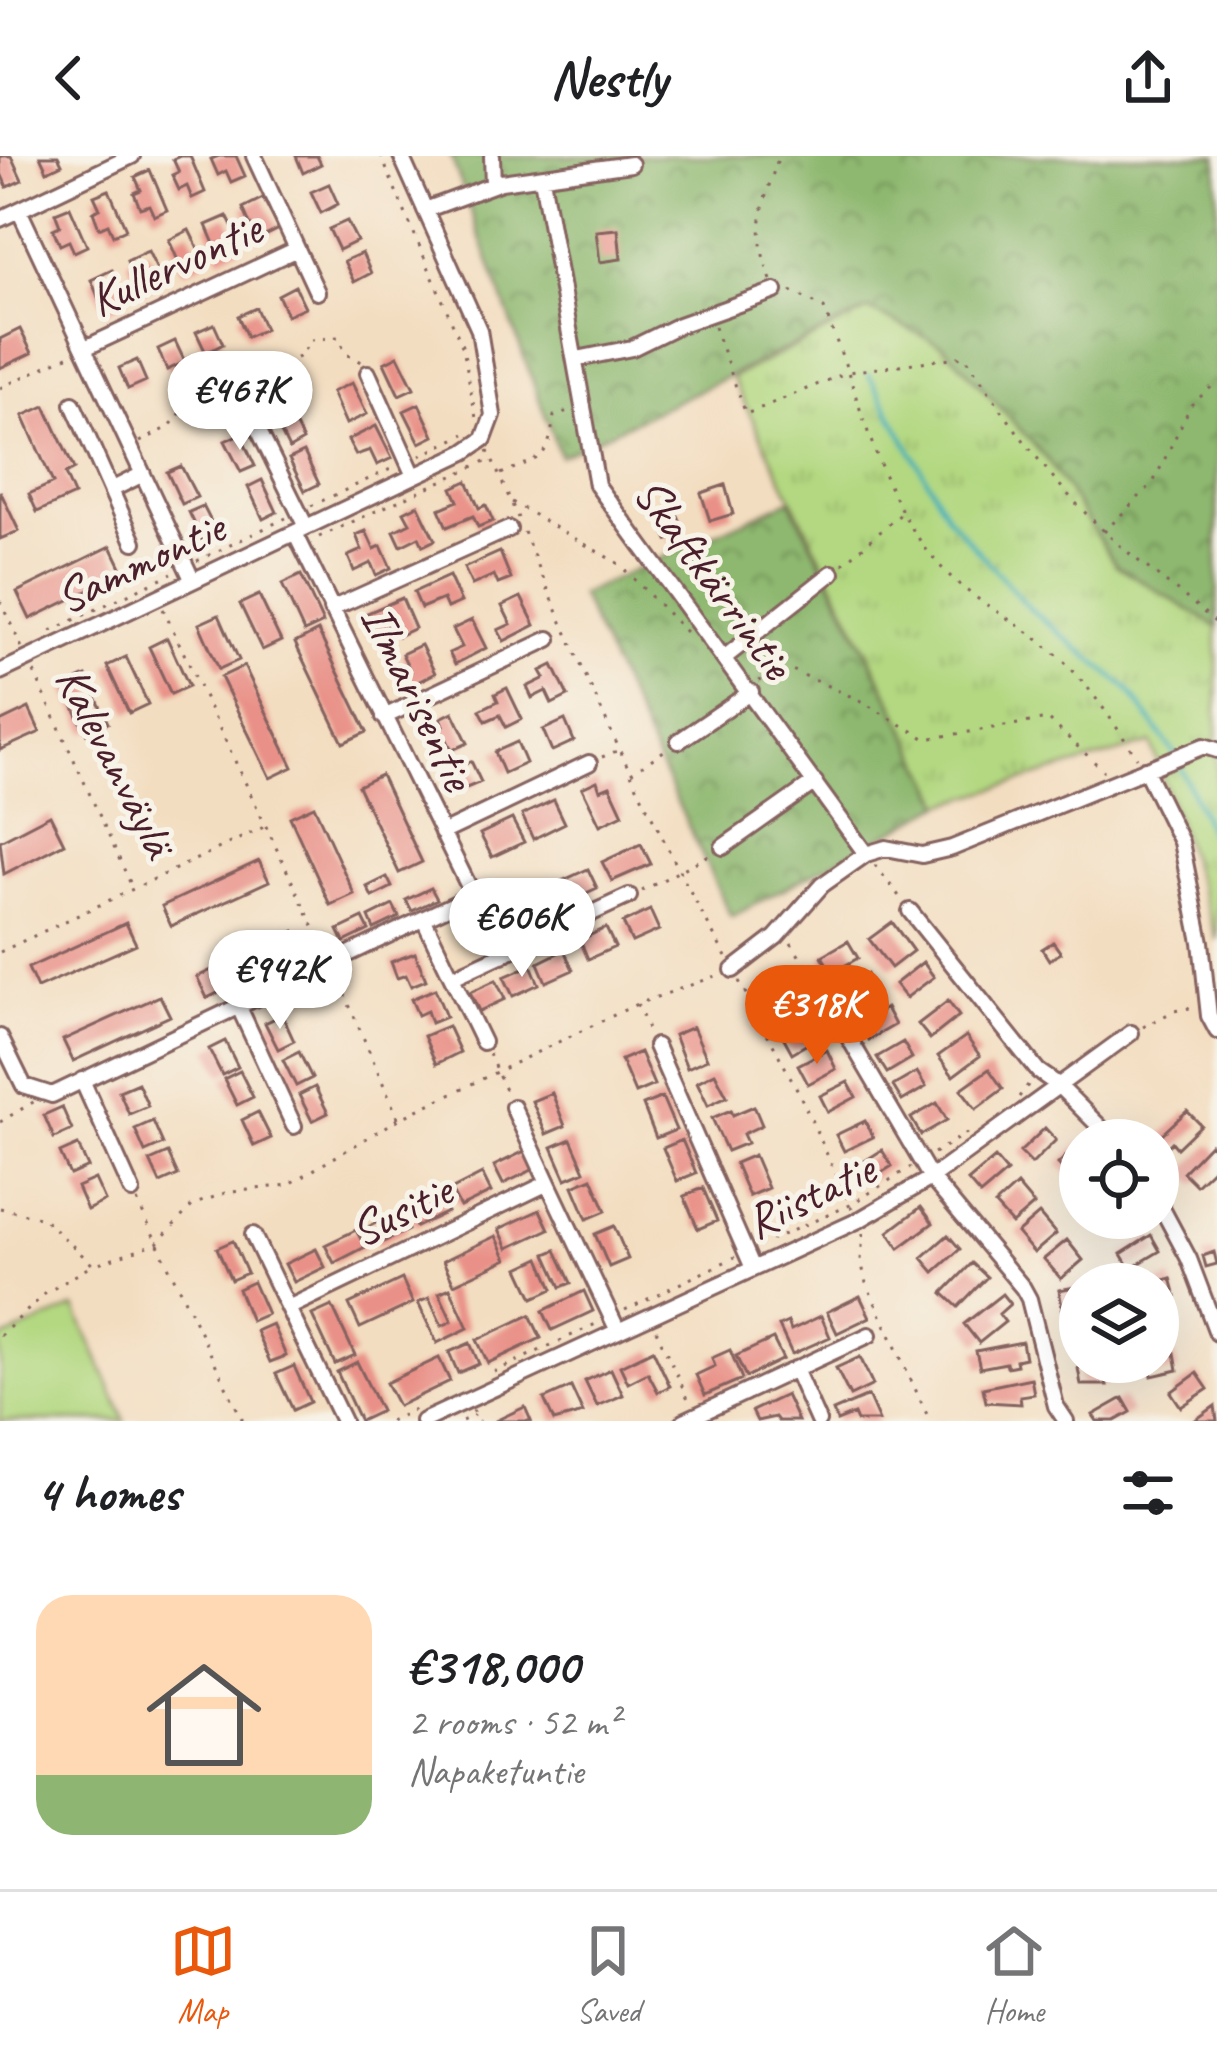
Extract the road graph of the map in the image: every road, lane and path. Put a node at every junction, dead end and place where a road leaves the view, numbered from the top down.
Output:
1 (132, 156) edge
2 (254, 156) edge
3 (381, 156) edge
4 (401, 156) edge
5 (492, 156) edge
6 (779, 156) edge
7 (631, 164) dead end
8 (542, 178) junction
9 (493, 185) junction
10 (19, 210) junction
11 (425, 210) junction
12 (0, 219) edge
13 (297, 249) junction
14 (775, 291) junction
15 (317, 292) dead end
16 (709, 314) junction
17 (85, 348) junction
18 (578, 358) junction
19 (848, 372) junction
20 (368, 374) joint
21 (1217, 382) edge
22 (0, 388) edge
23 (73, 404) dead end
24 (584, 406) junction
25 (258, 429) dead end
26 (484, 439) junction
27 (131, 447) junction
28 (411, 469) junction
29 (143, 474) junction
30 (499, 475) junction
31 (111, 490) junction
32 (511, 502) junction
33 (300, 511) junction
34 (904, 511) junction
35 (509, 529) dead end
36 (300, 530) junction
37 (1104, 532) junction
38 (134, 542) dead end
39 (189, 573) junction
40 (832, 573) joint
41 (157, 596) junction
42 (0, 602) edge
43 (332, 609) junction
44 (1217, 624) edge
45 (42, 636) dead end
46 (549, 639) dead end
47 (693, 640) dead end
48 (724, 658) junction
49 (27, 659) junction
50 (0, 672) edge
51 (748, 689) junction
52 (384, 716) junction
53 (679, 741) joint
54 (619, 750) junction
55 (1217, 750) edge
56 (589, 763) joint
57 (1145, 769) junction
58 (631, 773) junction
59 (1114, 781) junction
60 (815, 782) junction
61 (266, 826) junction
62 (442, 832) junction
63 (723, 847) joint
64 (866, 854) junction
65 (680, 874) junction
66 (133, 889) junction
67 (473, 895) junction
68 (629, 896) joint
69 (910, 910) joint
70 (424, 920) junction
71 (783, 929) junction
72 (0, 952) edge
73 (502, 955) junction
74 (330, 961) junction
75 (734, 970) junction
76 (453, 977) junction
77 (825, 997) joint
78 (637, 1004) junction
79 (238, 1005) junction
80 (1208, 1005) junction
81 (1217, 1030) edge
82 (1131, 1034) joint
83 (0, 1037) edge
84 (483, 1042) joint
85 (656, 1046) joint
86 (1038, 1071) junction
87 (496, 1072) junction
88 (82, 1080) junction
89 (1058, 1085) junction
90 (39, 1094) junction
91 (1015, 1103) dead end
92 (513, 1107) joint
93 (398, 1119) junction
94 (1092, 1119) edge
95 (0, 1122) edge
96 (294, 1126) dead end
97 (974, 1129) dead end
98 (920, 1161) junction
99 (931, 1178) junction
100 (548, 1183) junction
101 (132, 1191) joint
102 (850, 1204) junction
103 (0, 1208) edge
104 (859, 1220) junction
105 (253, 1235) dead end
106 (1178, 1239) edge
107 (157, 1243) junction
108 (750, 1259) junction
109 (93, 1265) junction
110 (288, 1308) junction
111 (650, 1317) junction
112 (615, 1324) junction
113 (1217, 1333) edge
114 (869, 1335) dead end
115 (0, 1336) edge
116 (795, 1370) junction
117 (483, 1377) dead end
118 (426, 1404) dead end
119 (463, 1417) edge
120 (690, 1418) edge
121 (243, 1421) edge
122 (343, 1421) edge
123 (389, 1421) edge
124 (423, 1421) edge
125 (818, 1421) edge
126 (930, 1421) edge
127 (1066, 1421) edge

1 - 10 street
2 - 13 street, Kullervontie
3 - 28 path
4 - 11 street
5 - 9 street
6 - 14 path
7 - 8 street
8 - 9 street
8 - 18 street, Skaftkärrintie
9 - 11 street
10 - 12 street
10 - 17 street
11 - 26 street
13 - 15 street, Kullervontie
13 - 17 street, Kullervontie
14 - 16 street
14 - 19 path
16 - 18 street
16 - 19 path
17 - 22 path
17 - 27 street
18 - 24 street, Skaftkärrintie
19 - 34 path
19 - 37 path
20 - 27 path
20 - 28 street
21 - 37 path
23 - 31 street
24 - 30 path
24 - 48 street, Skaftkärrintie
25 - 33 street, Ilmarisentie
26 - 28 street, Sammontie
26 - 30 path
27 - 29 street
28 - 33 path
28 - 36 street, Sammontie
29 - 31 street
29 - 39 street
30 - 32 path
31 - 38 street
32 - 47 path
32 - 54 path
33 - 36 street, Ilmarisentie
33 - 39 path
34 - 40 path
34 - 57 path
35 - 43 street
36 - 39 street, Sammontie
36 - 43 street, Ilmarisentie
37 - 44 path
39 - 41 street, Sammontie
39 - 45 path
40 - 48 street
41 - 49 street, Sammontie
41 - 61 path
42 - 49 path, Kalevanväylä
43 - 52 street, Ilmarisentie
46 - 52 street
48 - 51 street, Skaftkärrintie
49 - 50 street, Sammontie
49 - 66 path, Kalevanväylä
51 - 53 street
51 - 59 path
51 - 60 street, Skaftkärrintie
52 - 62 street, Ilmarisentie
53 - 58 path
54 - 56 path
54 - 58 path
55 - 57 street
56 - 62 street
57 - 59 street
57 - 80 street
58 - 65 path
59 - 64 street
60 - 63 street
60 - 64 street, Skaftkärrintie
61 - 66 path, Kalevanväylä
61 - 74 path
62 - 67 street, Ilmarisentie
63 - 65 path
64 - 69 path
64 - 71 street
65 - 68 path
65 - 75 path
66 - 72 path
67 - 70 street
67 - 73 street, Ilmarisentie
68 - 73 street
69 - 86 street
70 - 74 street
70 - 76 street
71 - 75 street
71 - 77 path
73 - 76 street
74 - 79 street
74 - 93 path
75 - 78 path
75 - 102 path
76 - 84 street
77 - 98 street
78 - 85 path
78 - 87 path
79 - 88 street
79 - 96 street
80 - 81 street
80 - 82 path
82 - 89 street, Riistatie
83 - 90 street
84 - 87 path
85 - 108 street
86 - 89 street
86 - 91 path
87 - 92 path
87 - 93 path
88 - 90 street
88 - 101 street
89 - 94 street
89 - 99 street, Riistatie
90 - 95 path
92 - 100 street
93 - 107 path
97 - 98 path
98 - 99 street
98 - 102 path
99 - 104 street, Riistatie
99 - 127 street
100 - 110 street, Susitie
100 - 112 street
101 - 107 path
102 - 104 path
102 - 108 path
103 - 109 path
104 - 108 street, Riistatie
104 - 126 path
105 - 110 street
106 - 113 street
107 - 109 path
107 - 121 path
108 - 111 street, Riistatie
108 - 112 path
109 - 115 path
110 - 122 street
111 - 112 street, Riistatie
111 - 120 path
112 - 117 path
112 - 119 street, Riistatie
114 - 116 street
116 - 120 street
116 - 125 street
118 - 123 path
119 - 124 street, Riistatie

